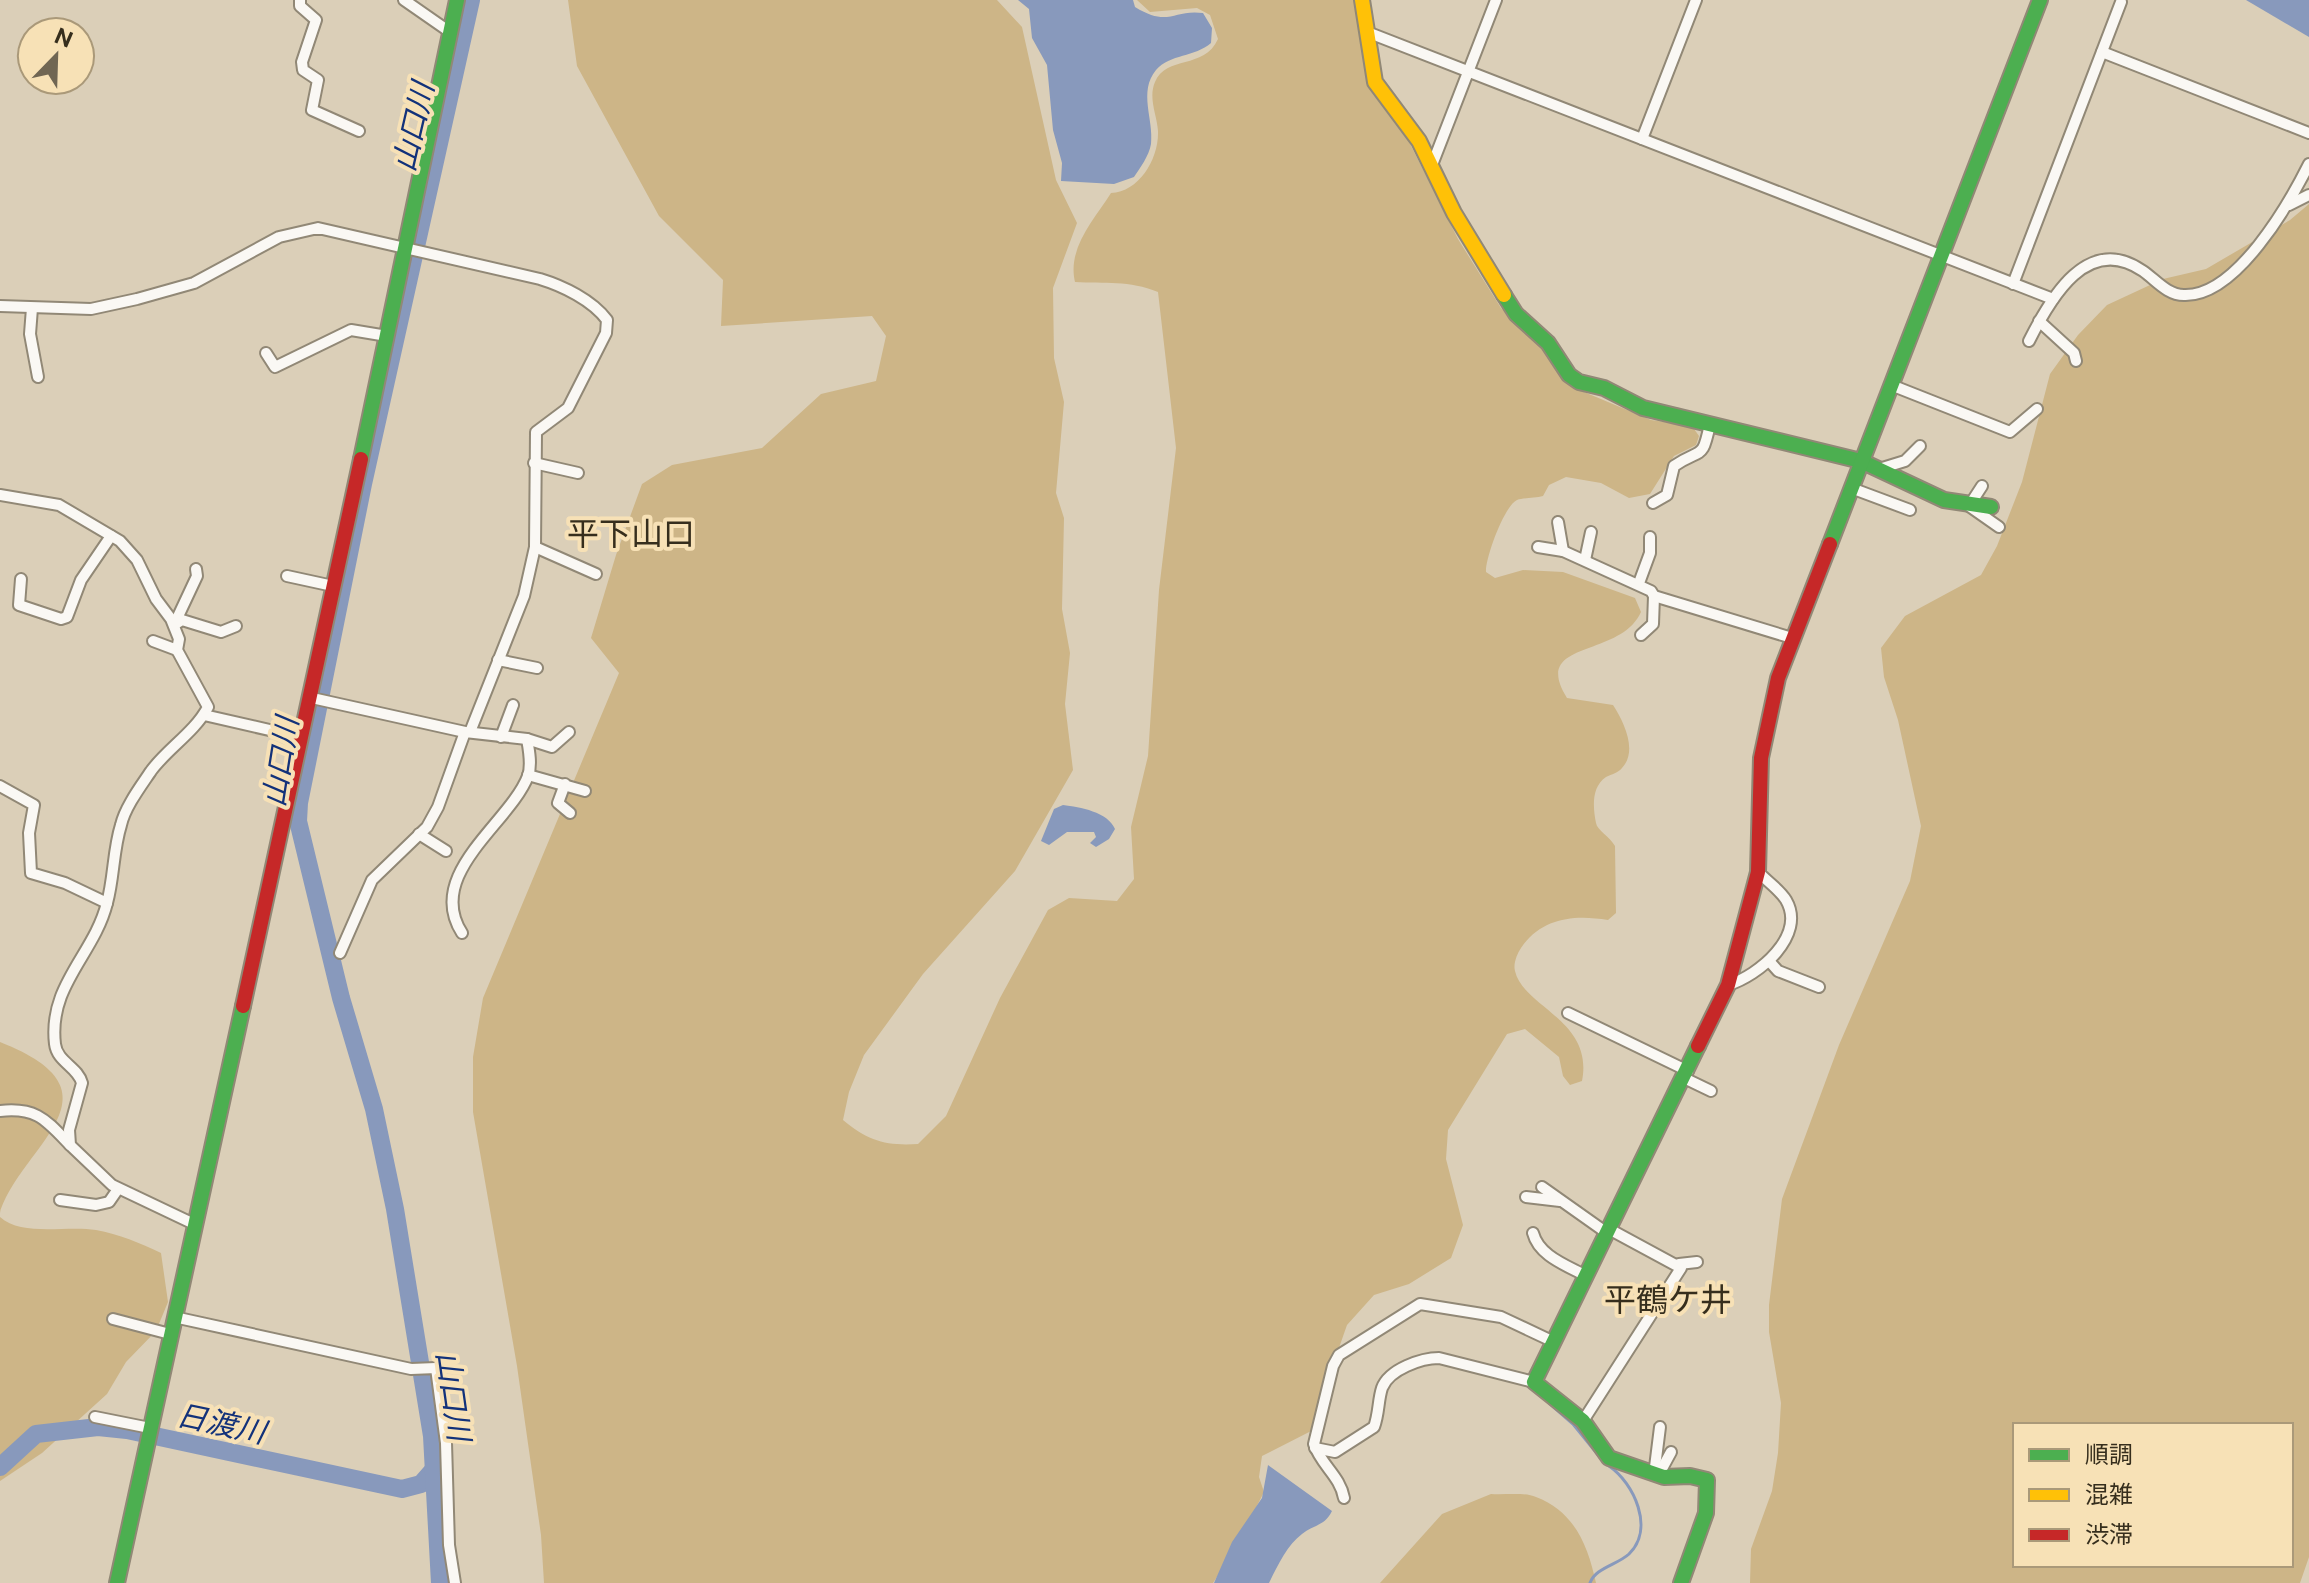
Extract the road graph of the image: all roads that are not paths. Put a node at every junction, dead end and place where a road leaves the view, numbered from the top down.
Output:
1 (300, 0) edge
2 (404, 0) edge
3 (457, 0) edge
4 (1362, 0) edge
5 (1496, 0) edge
6 (1696, 0) edge
7 (2040, 0) edge
8 (2121, 2) dead end
9 (450, 32) junction
10 (1367, 32) junction
11 (2102, 52) junction
12 (1468, 71) junction
13 (359, 131) dead end
14 (2309, 133) edge
15 (1642, 139) junction
16 (2309, 164) edge
17 (1432, 165) junction
18 (2309, 195) edge
19 (2289, 205) junction
20 (408, 249) junction
21 (1941, 256) junction
22 (2013, 284) junction
23 (2053, 299) junction
24 (0, 306) edge
25 (32, 308) junction
26 (2039, 321) junction
27 (387, 336) junction
28 (2029, 341) dead end
29 (266, 353) dead end
30 (2076, 361) dead end
31 (38, 377) dead end
32 (1891, 385) junction
33 (2037, 409) dead end
34 (1710, 424) junction
35 (1920, 446) dead end
36 (1861, 461) junction
37 (534, 463) junction
38 (1879, 469) junction
39 (578, 473) dead end
40 (1982, 486) dead end
41 (1851, 488) junction
42 (0, 495) edge
43 (1653, 503) dead end
44 (1969, 506) junction
45 (1991, 507) dead end
46 (1910, 510) dead end
47 (1558, 522) dead end
48 (1999, 527) dead end
49 (1591, 532) dead end
50 (111, 536) junction
51 (1650, 537) dead end
52 (535, 547) junction
53 (1538, 547) dead end
54 (1563, 551) junction
55 (1585, 560) junction
56 (196, 569) dead end
57 (596, 574) dead end
58 (287, 576) dead end
59 (21, 579) dead end
60 (1639, 583) junction
61 (333, 586) junction
62 (1654, 596) junction
63 (174, 625) junction
64 (236, 626) dead end
65 (1641, 635) dead end
66 (1792, 638) junction
67 (153, 641) dead end
68 (177, 650) junction
69 (498, 660) junction
70 (537, 668) dead end
71 (315, 699) junction
72 (513, 705) dead end
73 (204, 715) junction
74 (467, 732) junction
75 (569, 732) dead end
76 (300, 737) junction
77 (501, 737) junction
78 (527, 739) junction
79 (528, 775) junction
80 (565, 784) junction
81 (0, 786) edge
82 (585, 791) dead end
83 (570, 813) dead end
84 (419, 834) junction
85 (446, 851) dead end
86 (1758, 872) junction
87 (107, 903) junction
88 (462, 933) dead end
89 (340, 953) dead end
90 (1770, 962) junction
91 (1728, 985) junction
92 (1819, 987) dead end
93 (1568, 1013) dead end
94 (1686, 1074) junction
95 (1711, 1091) dead end
96 (0, 1111) edge
97 (70, 1145) junction
98 (1542, 1187) dead end
99 (118, 1189) junction
100 (1526, 1197) dead end
101 (60, 1200) dead end
102 (1562, 1201) junction
103 (194, 1224) junction
104 (1608, 1231) junction
105 (1533, 1233) dead end
106 (1697, 1262) dead end
107 (1679, 1264) junction
108 (1586, 1276) junction
109 (174, 1317) junction
110 (113, 1319) dead end
111 (170, 1334) junction
112 (1554, 1342) junction
113 (1534, 1382) junction
114 (95, 1417) dead end
115 (1583, 1421) junction
116 (1660, 1427) dead end
117 (149, 1432) junction
118 (1315, 1448) junction
119 (1671, 1452) dead end
120 (1656, 1475) junction
121 (1344, 1498) dead end
122 (117, 1583) edge
123 (455, 1583) edge
124 (1681, 1583) edge

1 - 13 street
2 - 9 street
3 - 9 street
4 - 10 street
5 - 12 street
6 - 15 street
7 - 21 street
8 - 11 street
9 - 20 street
10 - 12 street
10 - 17 street
11 - 14 street
11 - 22 street
12 - 15 street
12 - 17 street
15 - 21 street
16 - 19 street
17 - 34 street
18 - 19 street
19 - 23 street
20 - 25 street
20 - 27 street
20 - 37 street
21 - 22 street
21 - 32 street
22 - 23 street
23 - 26 street
24 - 25 street
25 - 31 street
26 - 28 street
26 - 30 street
27 - 29 street
27 - 61 street
32 - 33 street
32 - 36 street
34 - 36 street
34 - 43 street
35 - 38 street
36 - 38 street
36 - 41 street
37 - 39 street
37 - 52 street
38 - 44 street
40 - 44 street
41 - 46 street
41 - 66 street
42 - 50 street
44 - 45 street
44 - 48 street
47 - 54 street
49 - 55 street
50 - 59 street
50 - 63 street
51 - 60 street
52 - 57 street
52 - 69 street
53 - 54 street
54 - 55 street
55 - 60 street
56 - 63 street
58 - 61 street
60 - 62 street
61 - 71 street
62 - 65 street
62 - 66 street
63 - 64 street
63 - 68 street
66 - 86 street
67 - 68 street
68 - 73 street
69 - 70 street
69 - 74 street
71 - 74 street
71 - 76 street
72 - 77 street
73 - 76 street
73 - 87 street
74 - 77 street
74 - 84 street
75 - 78 street
76 - 103 street
77 - 78 street
78 - 79 street
79 - 80 street
79 - 88 street
80 - 82 street
80 - 83 street
81 - 87 street
84 - 85 street
84 - 89 street
86 - 90 street
86 - 91 street
87 - 97 street
90 - 91 street
90 - 92 street
91 - 94 street
93 - 94 street
94 - 95 street
94 - 104 street
96 - 97 street
97 - 99 street
98 - 102 street
99 - 101 street
99 - 103 street
100 - 102 street
102 - 104 street
103 - 109 street
104 - 107 street
104 - 108 street
105 - 108 street
106 - 107 street
107 - 115 street
108 - 112 street
109 - 111 street
109 - 123 street
110 - 111 street
111 - 117 street
112 - 113 street
112 - 118 street
113 - 115 street
113 - 118 street
114 - 117 street
115 - 120 street
116 - 120 street
117 - 122 street
118 - 121 street
119 - 120 street
120 - 124 street

